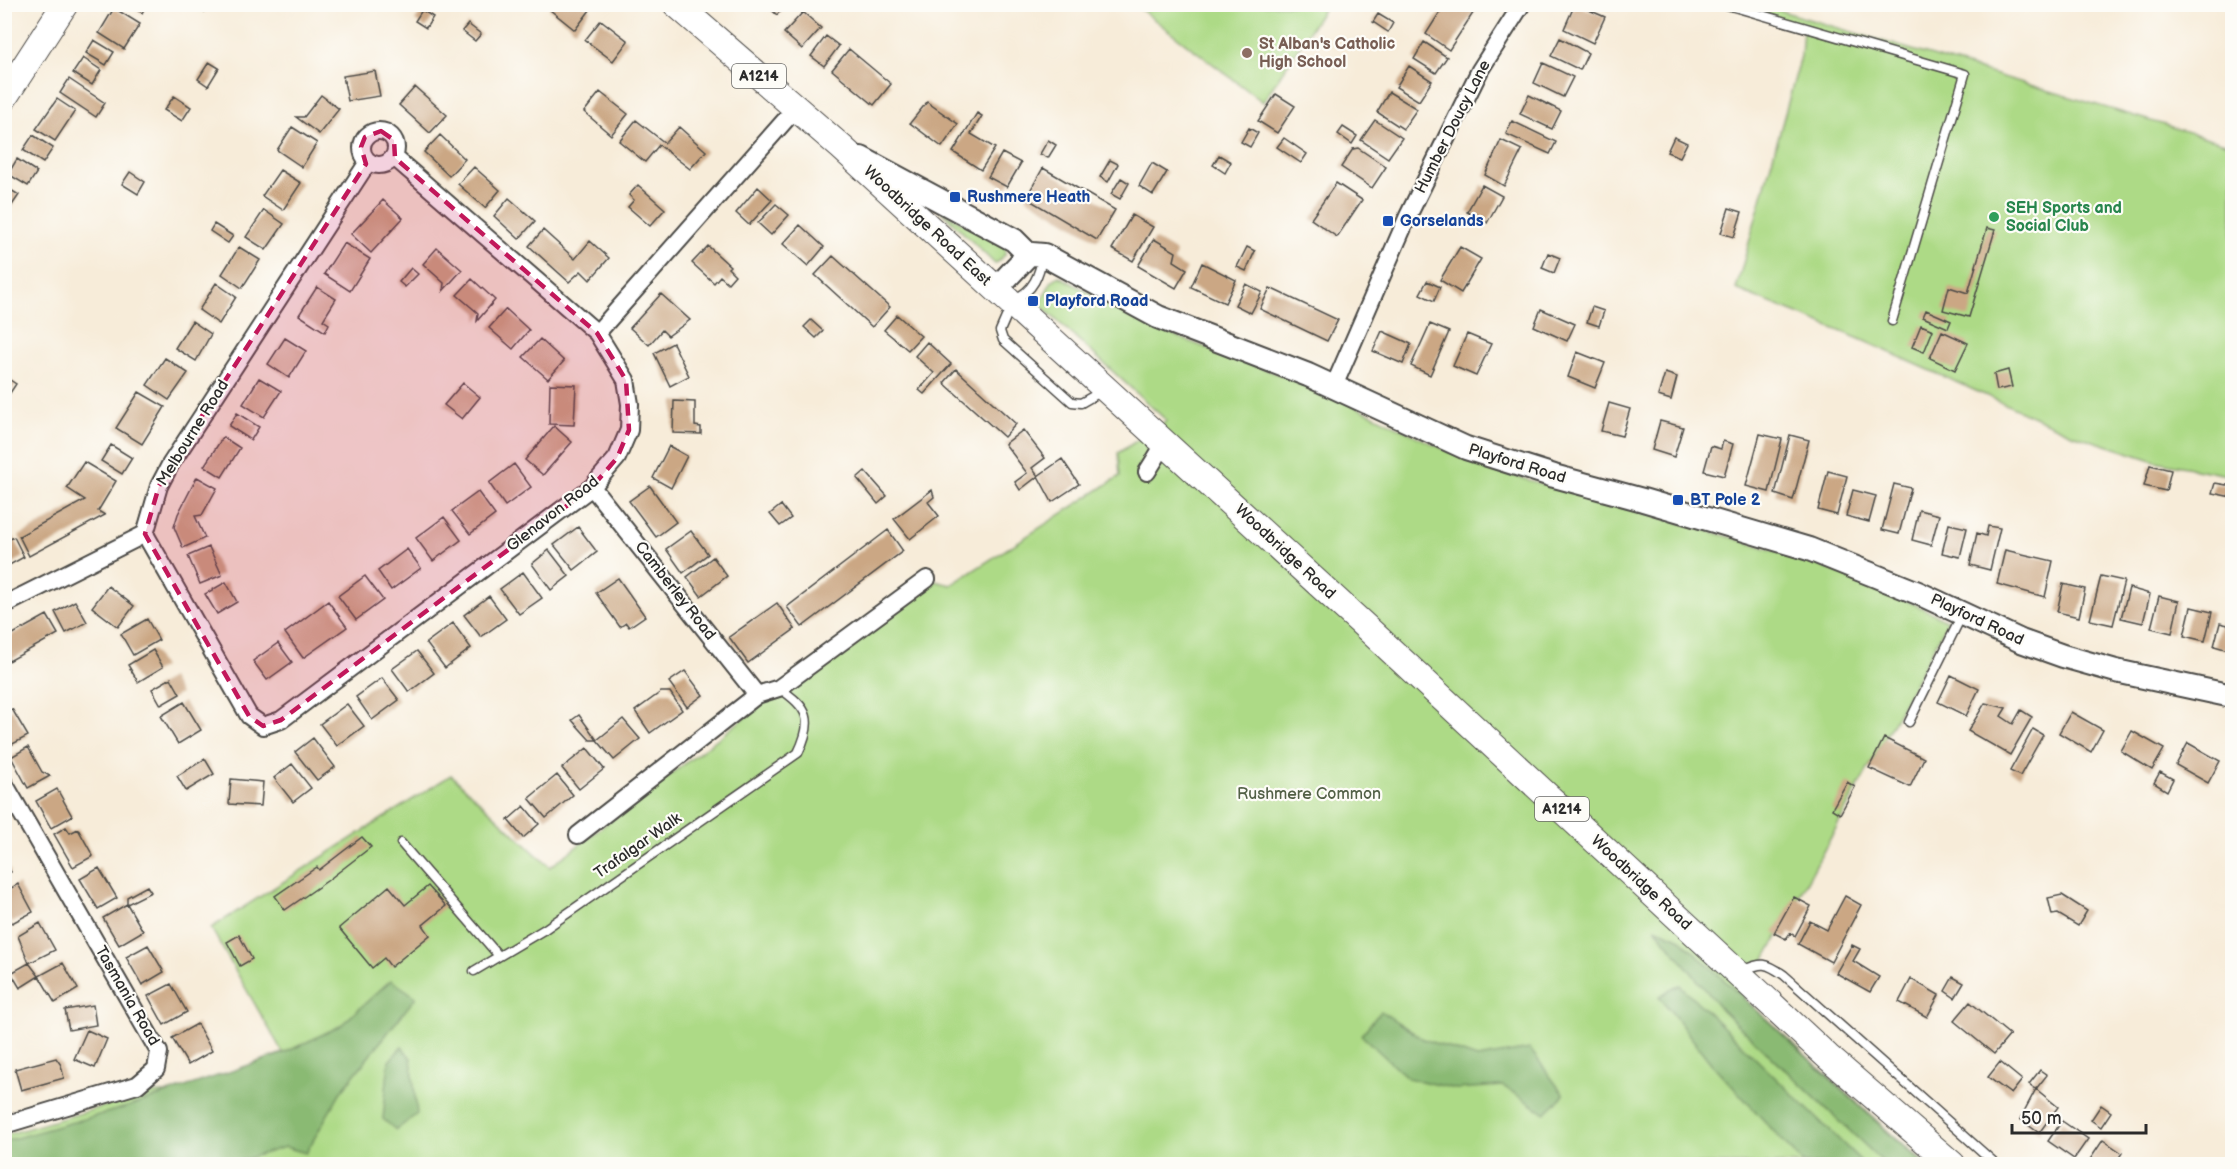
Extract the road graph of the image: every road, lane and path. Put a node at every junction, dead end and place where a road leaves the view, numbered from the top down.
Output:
1 (65, 4) edge
2 (676, 4) edge
3 (1522, 4) edge
4 (1724, 4) edge
5 (4, 98) edge
6 (796, 108) junction
7 (841, 147) junction
8 (394, 157) junction
9 (368, 162) junction
10 (1035, 255) junction
11 (1005, 298) junction
12 (1892, 321) dead end
13 (597, 333) junction
14 (1334, 386) junction
15 (1169, 447) junction
16 (1147, 472) dead end
17 (592, 488) junction
18 (145, 534) junction
19 (927, 579) dead end
20 (4, 605) edge
21 (1962, 614) junction
22 (779, 688) junction
23 (757, 695) junction
24 (2232, 696) edge
25 (1909, 722) dead end
26 (4, 783) edge
27 (579, 835) dead end
28 (401, 843) dead end
29 (499, 956) junction
30 (474, 971) dead end
31 (1737, 972) junction
32 (4, 1125) edge
33 (1952, 1164) edge
34 (1996, 1164) edge

1 - 5 main road
2 - 6 main road, Woodbridge Road East / A1214
3 - 14 street, Humber Doucy Lane
4 - 12 lane
6 - 7 main road, Woodbridge Road East / A1214
6 - 13 street
7 - 10 street, Playford Road
7 - 11 main road, Woodbridge Road East / A1214
8 - 9 street
8 - 9 street
8 - 13 street
9 - 18 street, Melbourne Road
10 - 11 street
10 - 14 street, Playford Road
11 - 15 main road, Woodbridge Road East / A1214
13 - 17 street, Glenavon Road
14 - 21 street, Playford Road
15 - 16 street
15 - 31 main road, Woodbridge Road / A1214
17 - 18 street, Glenavon Road
17 - 23 street, Camberley Road
18 - 20 street
19 - 22 street
21 - 24 street, Playford Road
21 - 25 lane
22 - 23 street
22 - 29 lane, Trafalgar Walk
23 - 27 street
26 - 32 street, Tasmania Road
28 - 29 lane
29 - 30 lane, Trafalgar Walk
31 - 33 main road, Woodbridge Road / A1214
31 - 34 lane

